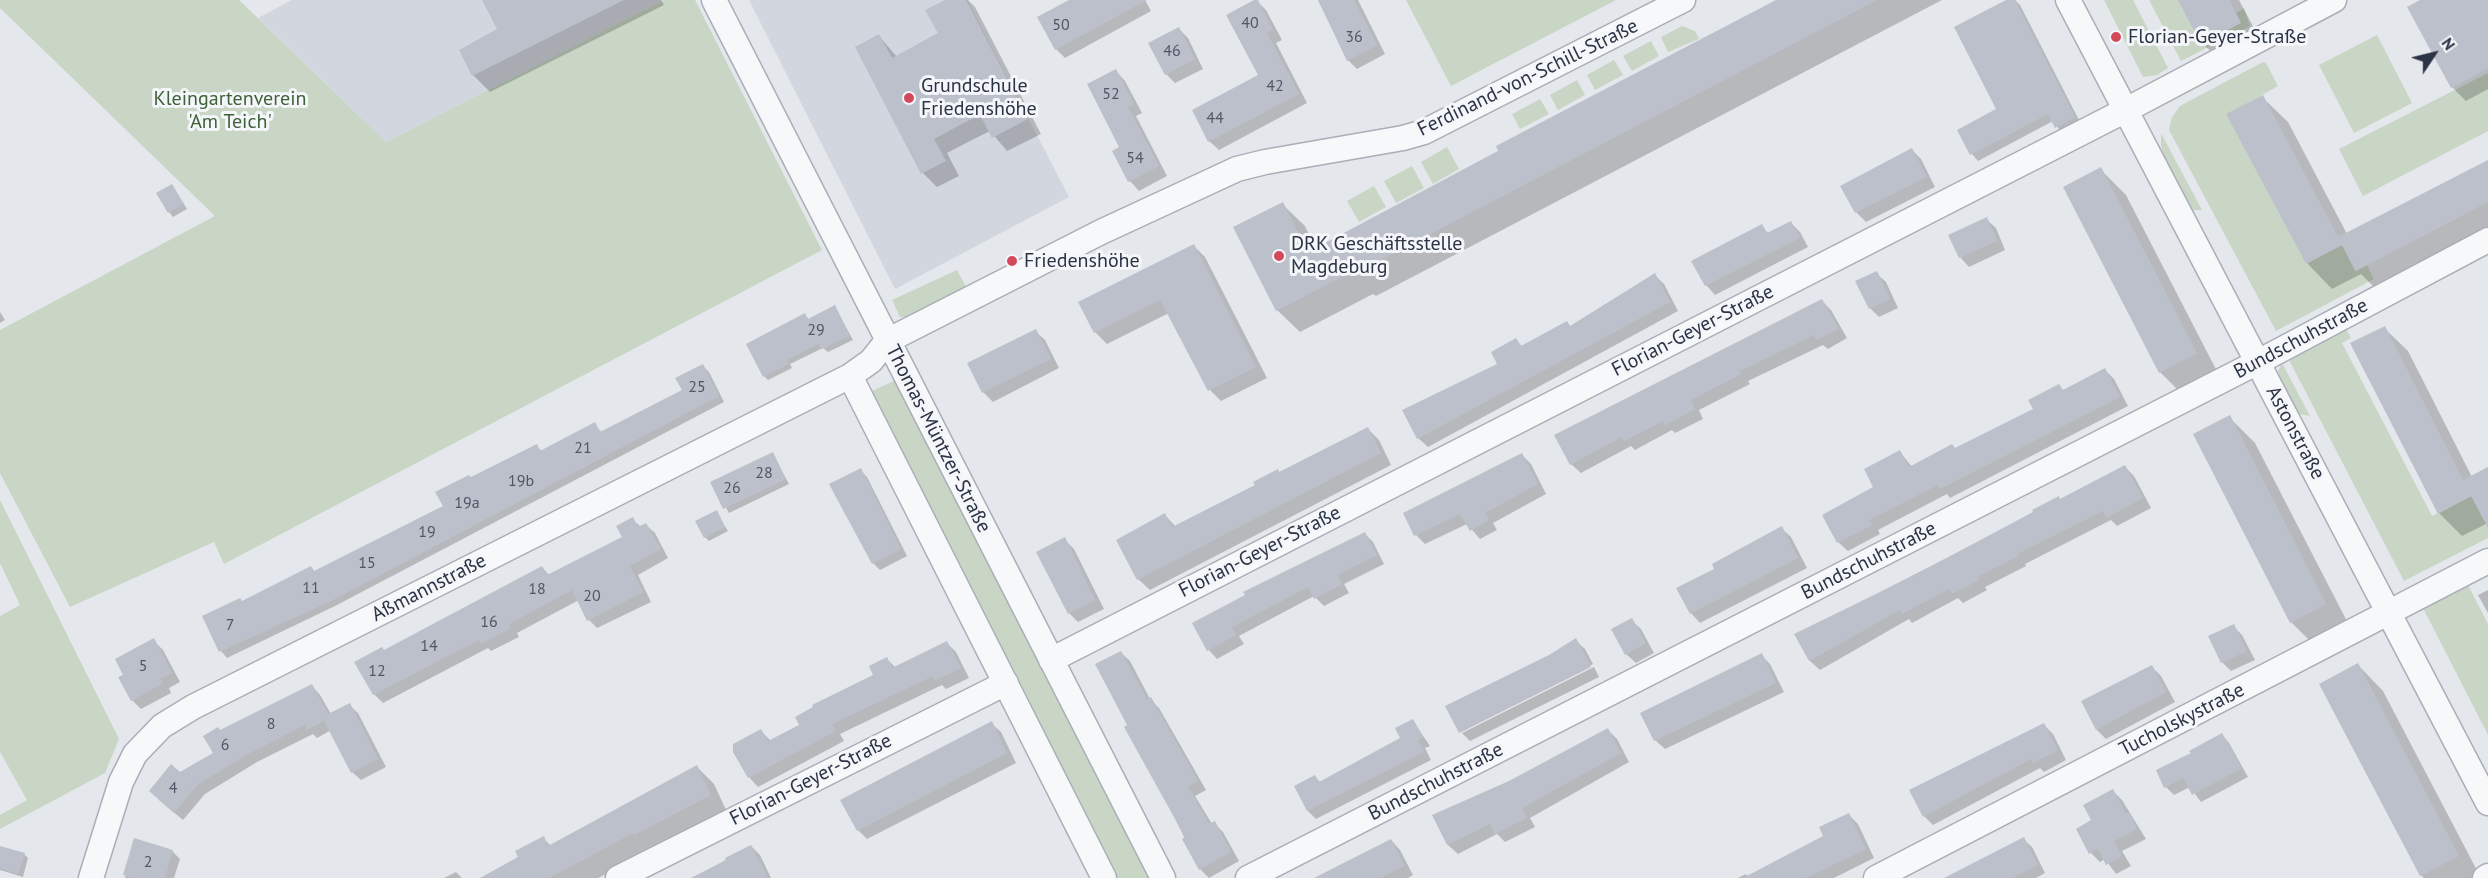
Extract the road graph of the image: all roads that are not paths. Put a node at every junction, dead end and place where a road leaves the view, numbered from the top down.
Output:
1 (714, 0) edge
2 (1683, 0) edge
3 (2068, 0) edge
4 (2334, 0) edge
5 (2126, 110) junction
6 (2488, 240) edge
7 (887, 341) junction
8 (2258, 362) junction
9 (850, 376) junction
10 (2488, 561) edge
11 (2389, 614) junction
12 (1051, 660) junction
13 (1005, 683) junction
14 (2488, 803) edge
15 (91, 878) edge
16 (618, 878) edge
17 (1104, 878) edge
18 (1163, 878) edge
19 (1248, 878) edge
20 (1876, 878) edge

1 - 7 street, Thomas-Müntzer-Straße
2 - 7 street, Ferdinand-von-Schill-Straße
3 - 5 street, Astonstraße
4 - 5 street, Florian-Geyer-Straße
5 - 8 street, Astonstraße
5 - 12 street, Florian-Geyer-Straße
6 - 8 street, Bundschuhstraße
7 - 9 street, Ferdinand-von-Schill-Straße
7 - 12 street, Thomas-Müntzer-Straße
8 - 11 street, Astonstraße
8 - 19 street, Bundschuhstraße
9 - 13 street
9 - 15 street, Aßmannstraße
10 - 11 street, Tucholskystraße
11 - 14 street, Astonstraße
11 - 20 street, Tucholskystraße
12 - 18 street, Thomas-Müntzer-Straße
13 - 16 street, Florian-Geyer-Straße
13 - 17 street

